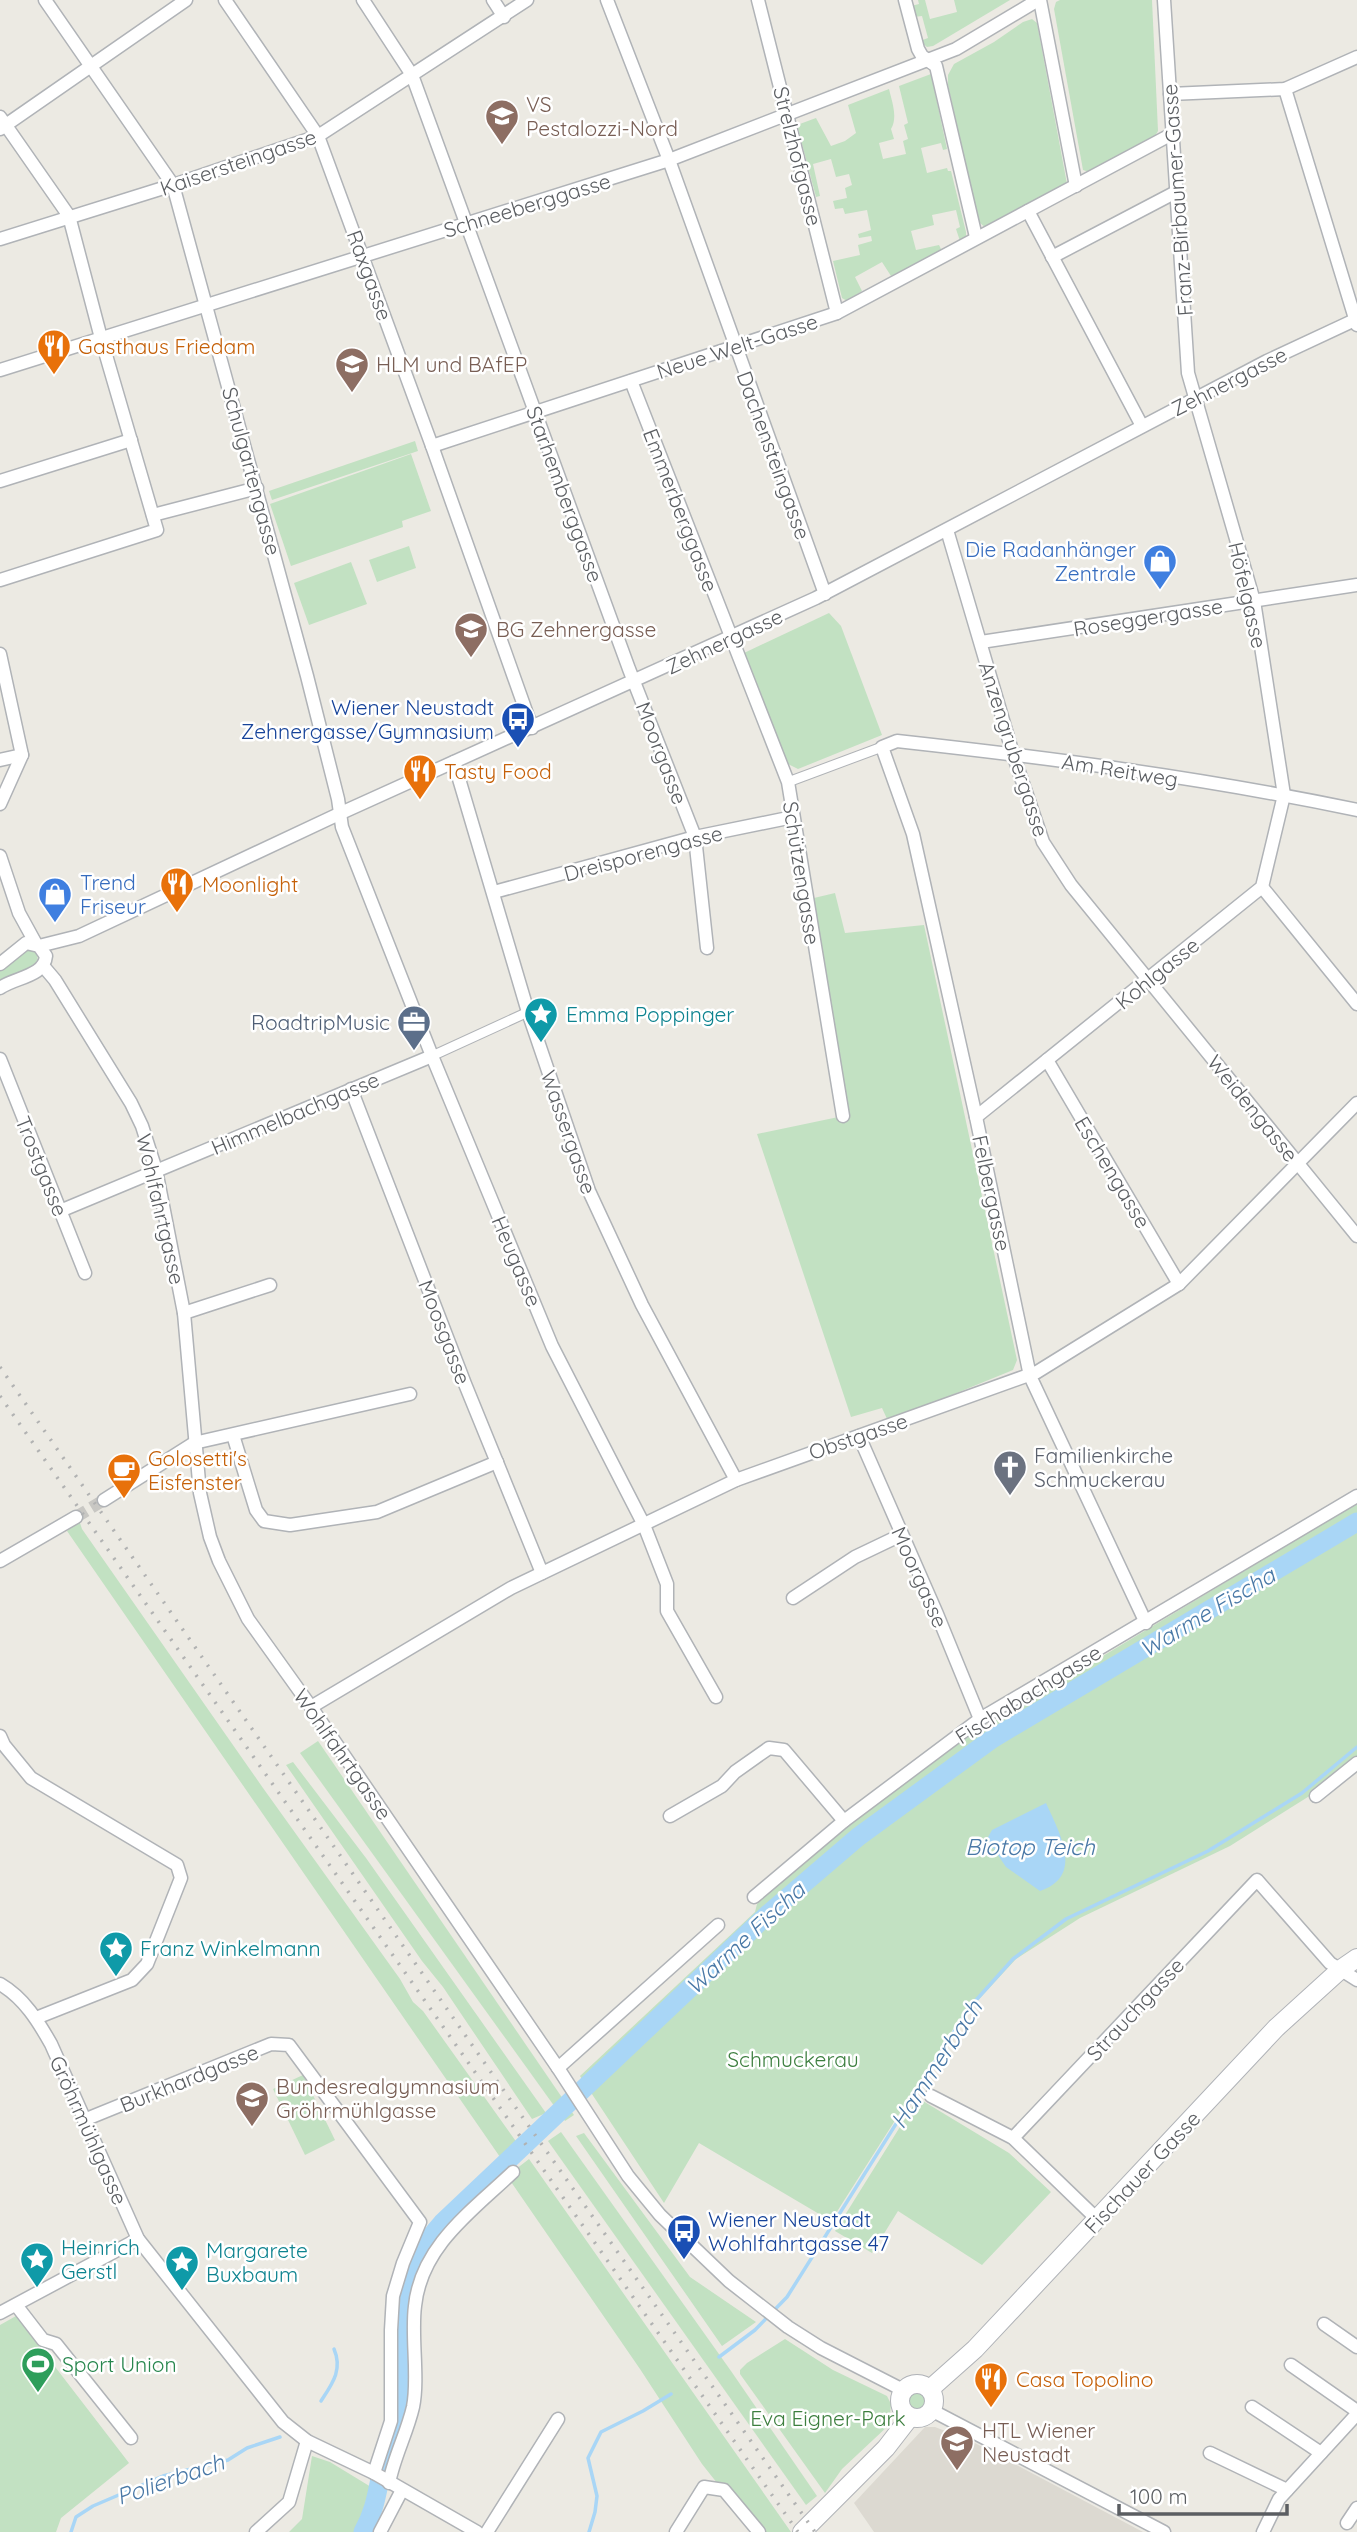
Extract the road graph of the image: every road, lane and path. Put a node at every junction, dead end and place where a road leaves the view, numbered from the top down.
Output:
1 (45, 0) edge
2 (186, 0) edge
3 (225, 0) edge
4 (363, 0) edge
5 (493, 0) edge
6 (527, 0) edge
7 (607, 0) edge
8 (758, 0) edge
9 (905, 0) edge
10 (1039, 0) edge
11 (1164, 0) edge
12 (504, 17) junction
13 (1357, 57) edge
14 (928, 61) junction
15 (91, 65) junction
16 (412, 75) junction
17 (1285, 89) junction
18 (1170, 94) junction
19 (787, 114) junction
20 (2, 124) edge
21 (1172, 134) junction
22 (318, 136) junction
23 (669, 160) junction
24 (173, 185) junction
25 (1076, 186) junction
26 (1176, 192) junction
27 (1028, 211) junction
28 (69, 216) junction
29 (466, 223) junction
30 (976, 237) junction
31 (0, 239) edge
32 (363, 257) junction
33 (1052, 257) junction
34 (205, 305) junction
35 (837, 313) junction
36 (1356, 321) edge
37 (101, 338) junction
38 (735, 347) junction
39 (0, 370) edge
40 (631, 381) junction
41 (1195, 398) junction
42 (535, 412) junction
43 (1142, 426) junction
44 (131, 440) junction
45 (432, 446) junction
46 (0, 481) edge
47 (257, 488) junction
48 (153, 515) junction
49 (947, 530) junction
50 (0, 580) edge
51 (1357, 585) edge
52 (825, 594) junction
53 (1254, 601) junction
54 (731, 639) junction
55 (981, 642) junction
56 (0, 654) edge
57 (634, 682) junction
58 (532, 728) junction
59 (882, 747) junction
60 (1013, 754) junction
61 (22, 755) junction
62 (0, 760) edge
63 (454, 762) junction
64 (788, 782) junction
65 (1284, 795) junction
66 (0, 804) edge
67 (1357, 810) edge
68 (341, 813) junction
69 (793, 817) junction
70 (695, 838) junction
71 (0, 856) edge
72 (1262, 887) junction
73 (494, 892) junction
74 (79, 936) junction
75 (32, 945) junction
76 (707, 948) dead end
77 (0, 964) edge
78 (45, 964) junction
79 (1149, 980) junction
80 (0, 988) edge
81 (1357, 1004) edge
82 (528, 1012) junction
83 (432, 1056) junction
84 (0, 1059) edge
85 (1047, 1060) junction
86 (351, 1089) junction
87 (1357, 1103) edge
88 (843, 1116) dead end
89 (976, 1116) junction
90 (1298, 1164) junction
91 (156, 1170) junction
92 (60, 1211) junction
93 (1357, 1236) edge
94 (85, 1273) dead end
95 (1179, 1284) junction
96 (270, 1285) dead end
97 (184, 1313) junction
98 (1030, 1376) junction
99 (410, 1394) dead end
100 (233, 1435) junction
101 (859, 1436) junction
102 (194, 1443) junction
103 (497, 1462) junction
104 (736, 1480) junction
105 (1357, 1496) edge
106 (104, 1500) tunnel mouth
107 (76, 1517) tunnel mouth
108 (644, 1525) junction
109 (901, 1535) junction
110 (0, 1561) edge
111 (542, 1573) junction
112 (793, 1598) dead end
113 (1146, 1623) junction
114 (716, 1697) dead end
115 (312, 1707) junction
116 (980, 1719) junction
117 (0, 1737) edge
118 (1357, 1763) edge
119 (1316, 1796) dead end
120 (670, 1816) dead end
121 (844, 1821) junction
122 (754, 1897) dead end
123 (718, 1925) dead end
124 (1357, 1958) edge
125 (1340, 1969) junction
126 (1357, 1980) edge
127 (0, 1984) edge
128 (36, 2018) junction
129 (558, 2068) junction
130 (931, 2096) dead end
131 (84, 2120) junction
132 (1013, 2138) junction
133 (513, 2172) dead end
134 (1097, 2219) junction
135 (138, 2239) junction
136 (16, 2305) junction
137 (0, 2314) edge
138 (1324, 2324) dead end
139 (1357, 2347) edge
140 (1291, 2365) dead end
141 (930, 2389) junction
142 (903, 2390) junction
143 (1252, 2407) dead end
144 (931, 2410) junction
145 (1357, 2412) edge
146 (910, 2417) junction
147 (558, 2419) dead end
148 (131, 2438) dead end
149 (307, 2441) junction
150 (1210, 2453) dead end
151 (1321, 2453) junction
152 (374, 2473) junction
153 (389, 2483) junction
154 (402, 2490) junction
155 (1287, 2490) junction
156 (1357, 2508) edge
157 (1347, 2523) dead end
158 (256, 2532) edge
159 (380, 2532) edge
160 (477, 2532) edge
161 (486, 2532) edge
162 (676, 2532) edge
163 (759, 2532) edge
164 (802, 2532) edge
165 (1164, 2532) edge
166 (1263, 2532) edge

1 - 15 street, Schulgartengasse
2 - 15 street
3 - 22 street, Raxgasse
4 - 16 street, Starhemberggasse
5 - 12 street
6 - 12 street, Kaisersteingasse
7 - 23 street, Dachensteingasse
8 - 19 street, Strelzhofgasse
9 - 14 street
10 - 14 street, Schneeberggasse
10 - 25 street
11 - 18 street, Franz-Birbaumer-Gasse
12 - 16 street, Kaisersteingasse
13 - 17 street
14 - 19 street, Schneeberggasse
14 - 30 street
15 - 20 street
15 - 24 street, Schulgartengasse
16 - 22 street, Kaisersteingasse
16 - 29 street, Starhemberggasse
17 - 18 street
17 - 36 street
18 - 21 street, Franz-Birbaumer-Gasse
19 - 23 street, Schneeberggasse
19 - 35 street, Strelzhofgasse
20 - 28 street
21 - 25 street, Neue Welt-Gasse
21 - 26 street, Franz-Birbaumer-Gasse
22 - 24 street, Kaisersteingasse
22 - 32 street, Raxgasse
23 - 29 street, Schneeberggasse
23 - 38 street, Dachensteingasse
24 - 28 street, Kaisersteingasse
24 - 34 street, Schulgartengasse
25 - 27 street, Neue Welt-Gasse
26 - 33 street
26 - 41 street, Franz-Birbaumer-Gasse
27 - 30 street, Neue Welt-Gasse
27 - 33 street
28 - 31 street, Kaisersteingasse
28 - 37 street
29 - 32 street, Schneeberggasse
29 - 42 street, Starhemberggasse
30 - 35 street, Neue Welt-Gasse
32 - 34 street, Schneeberggasse
32 - 45 street, Raxgasse
33 - 43 street
34 - 37 street, Schneeberggasse
34 - 47 street, Schulgartengasse
35 - 38 street, Neue Welt-Gasse
36 - 41 street, Zehnergasse
37 - 39 street, Schneeberggasse
37 - 44 street
38 - 40 street, Neue Welt-Gasse
38 - 52 street, Dachensteingasse
40 - 42 street, Neue Welt-Gasse
40 - 54 street, Emmerberggasse
41 - 43 street, Zehnergasse
41 - 53 street, Höfelgasse
42 - 45 street, Neue Welt-Gasse
42 - 57 street, Starhemberggasse
43 - 49 street, Zehnergasse
44 - 46 street
44 - 48 street
45 - 58 street, Raxgasse
47 - 48 street
47 - 68 street, Schulgartengasse
48 - 50 street
49 - 52 street, Zehnergasse
49 - 55 street, Anzengrubergasse
51 - 53 street, Roseggergasse
52 - 54 street, Zehnergasse
53 - 55 street, Roseggergasse
53 - 65 street, Höfelgasse
54 - 57 street, Zehnergasse
54 - 64 street, Schützengasse
55 - 60 street, Anzengrubergasse
56 - 61 street
57 - 58 street, Zehnergasse
57 - 70 street, Moorgasse
58 - 63 street, Zehnergasse
59 - 60 street, Am Reitweg
59 - 64 street
59 - 89 street, Felbergasse
60 - 65 street, Am Reitweg
60 - 79 street, Anzengrubergasse
61 - 62 street
61 - 66 street
63 - 68 street, Zehnergasse
63 - 73 street, Wassergasse
64 - 69 street, Schützengasse
65 - 67 street, Am Reitweg
65 - 72 street
68 - 74 street, Zehnergasse
68 - 83 street, Heugasse
69 - 70 street, Dreisporengasse
69 - 88 street, Schützengasse
70 - 73 street, Dreisporengasse
70 - 76 street, Moorgasse
71 - 75 street, Wohlfahrtgasse
72 - 79 street, Kohlgasse
72 - 81 street
73 - 82 street, Wassergasse
74 - 75 street, Zehnergasse
74 - 78 street, Zehnergasse
75 - 77 street
75 - 78 street, Wohlfahrtgasse
78 - 80 street, Zehnergasse
78 - 91 street, Wohlfahrtgasse
79 - 85 street, Kohlgasse
79 - 90 street, Weidengasse
82 - 83 street, Himmelbachgasse
82 - 104 street, Wassergasse
83 - 86 street, Himmelbachgasse
83 - 108 street, Heugasse
84 - 92 street, Trostgasse
85 - 89 street, Kohlgasse
85 - 95 street, Eschengasse
86 - 91 street, Himmelbachgasse
86 - 103 street, Moosgasse
87 - 90 street, Obstgasse
89 - 98 street, Felbergasse
90 - 93 street, Weidengasse
90 - 95 street, Obstgasse
91 - 92 street, Himmelbachgasse
91 - 97 street, Wohlfahrtgasse
92 - 94 street, Trostgasse
95 - 98 street, Obstgasse
96 - 97 street
97 - 102 street, Wohlfahrtgasse
98 - 101 street, Obstgasse
98 - 113 street, Felbergasse
99 - 100 street
100 - 102 street
100 - 103 street
101 - 104 street, Obstgasse
101 - 109 street, Moorgasse
102 - 106 street
102 - 115 street, Wohlfahrtgasse
103 - 111 street, Moosgasse
104 - 108 street, Obstgasse
105 - 113 street, Fischabachgasse
107 - 110 street
108 - 111 street, Obstgasse
108 - 114 street, Heugasse
109 - 112 street
109 - 116 street, Moorgasse
111 - 115 street, Obstgasse
113 - 116 street, Fischabachgasse
115 - 129 street, Wohlfahrtgasse
116 - 121 street, Fischabachgasse
117 - 128 street
118 - 119 street
120 - 121 street
121 - 122 street, Fischabachgasse
123 - 129 street
124 - 125 main road, Fischauer Gasse
125 - 126 street
125 - 132 street, Strauchgasse
125 - 134 main road, Fischauer Gasse
127 - 128 street, Gröhrmühlgasse
128 - 131 street, Gröhrmühlgasse
129 - 142 street, Wohlfahrtgasse
130 - 132 street
131 - 135 street, Gröhrmühlgasse
131 - 152 street, Burkhardgasse
132 - 134 street
133 - 153 street
134 - 141 main road, Fischauer Gasse
135 - 136 street
135 - 149 street, Gröhrmühlgasse
136 - 137 street
136 - 148 street
138 - 139 street
140 - 145 street
141 - 142 main road
141 - 144 main road
142 - 146 main road
143 - 151 street
144 - 146 main road
144 - 165 street
145 - 151 street
146 - 164 main road
147 - 161 street
149 - 152 street, Gröhrmühlgasse
149 - 158 street
150 - 155 street
151 - 155 street
152 - 153 street, Gröhrmühlgasse
153 - 154 street, Gröhrmühlgasse
154 - 159 street
154 - 160 street, Gröhrmühlgasse
155 - 166 street
156 - 157 street
162 - 163 street

